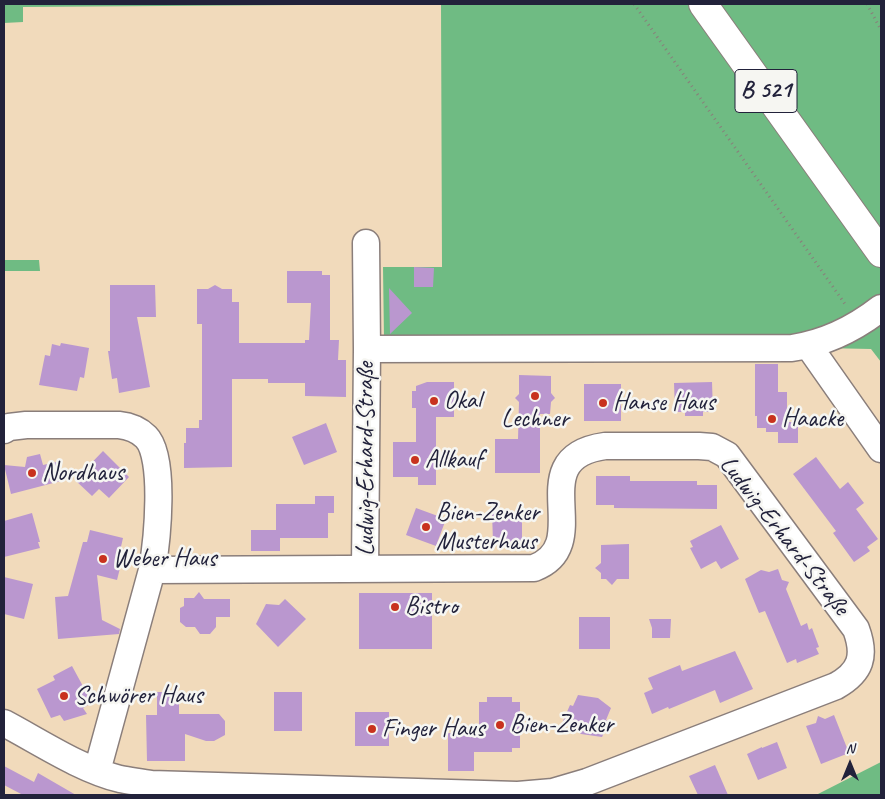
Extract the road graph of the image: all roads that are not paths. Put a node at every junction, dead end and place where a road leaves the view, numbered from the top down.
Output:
1 (704, 4) edge
2 (366, 243) dead end
3 (881, 253) edge
4 (881, 308) edge
5 (808, 346) junction
6 (367, 350) junction
7 (4, 430) edge
8 (881, 449) edge
9 (365, 568) junction
10 (152, 570) junction
11 (4, 723) edge
12 (97, 771) junction
13 (518, 795) edge

1 - 3 main road, B 521
2 - 6 lane, Ludwig-Erhard-Straße
4 - 5 lane
5 - 6 lane
5 - 8 lane
6 - 9 lane, Ludwig-Erhard-Straße
7 - 10 lane
9 - 10 lane, Ludwig-Erhard-Straße
9 - 13 lane, Ludwig-Erhard-Straße
10 - 12 lane
11 - 12 lane, Ludwig-Erhard-Straße
12 - 13 lane, Ludwig-Erhard-Straße

